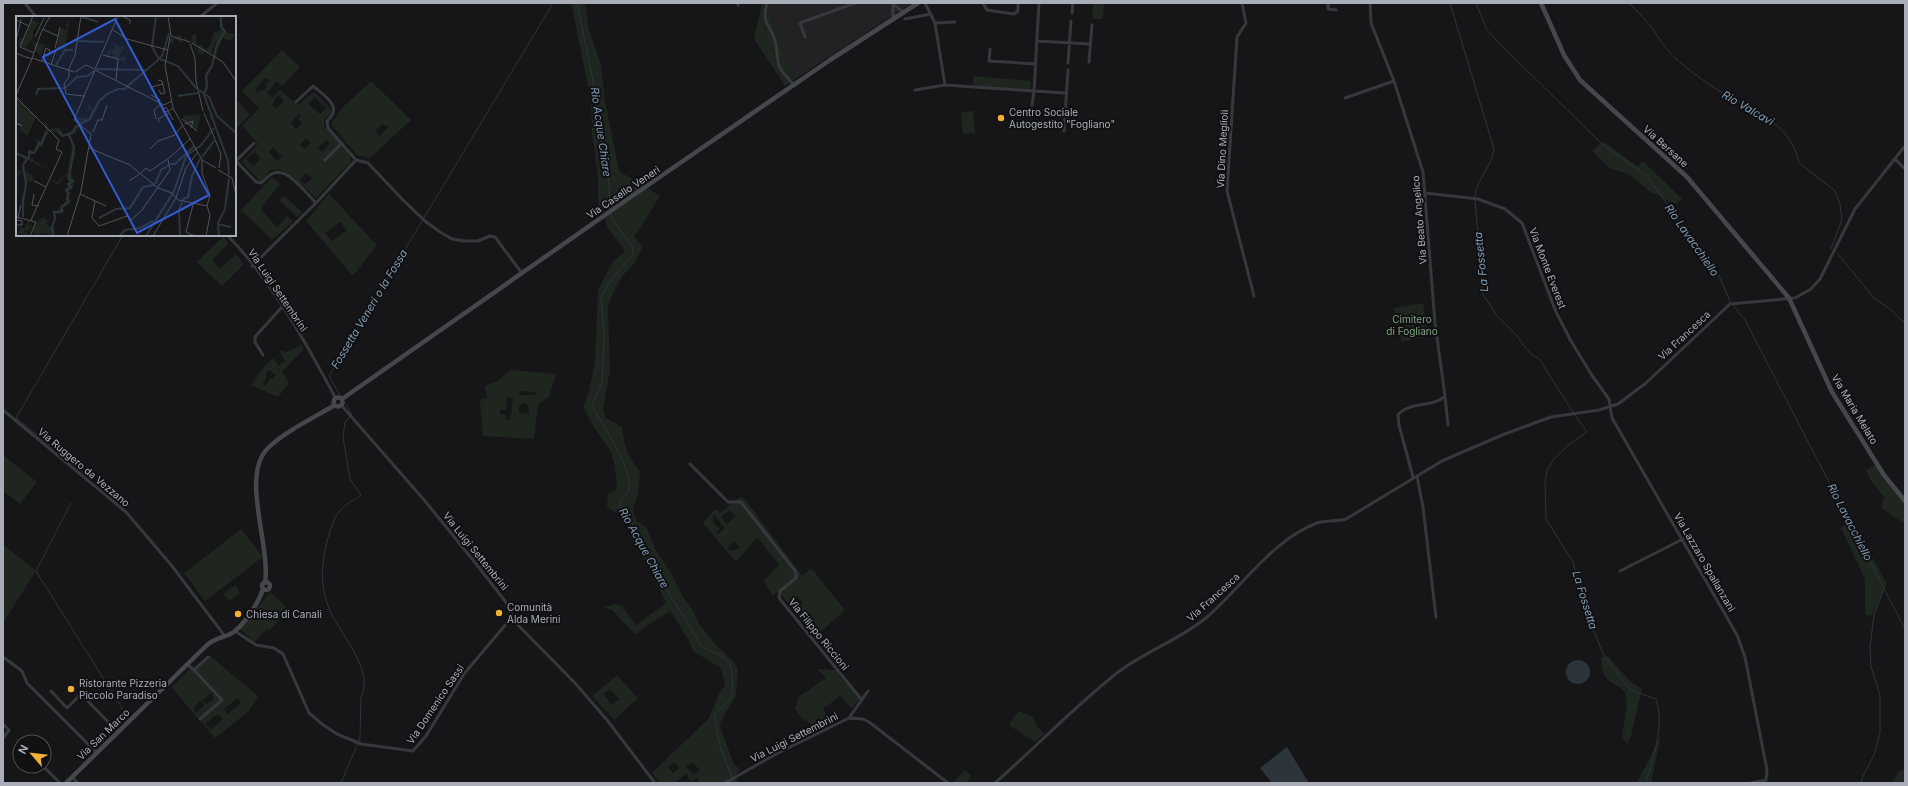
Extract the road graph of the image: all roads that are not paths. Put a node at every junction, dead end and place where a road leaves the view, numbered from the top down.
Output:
1 (25, 3) edge
2 (217, 3) edge
3 (767, 3) edge
4 (855, 3) edge
5 (893, 3) edge
6 (918, 3) edge
7 (925, 3) edge
8 (983, 3) edge
9 (1018, 3) edge
10 (1039, 3) edge
11 (1073, 3) edge
12 (1242, 3) edge
13 (1328, 3) edge
14 (1370, 3) edge
15 (1541, 3) edge
16 (1336, 10) dead end
17 (904, 12) junction
18 (931, 14) junction
19 (1072, 14) dead end
20 (35, 16) edge
21 (201, 16) edge
22 (893, 18) junction
23 (905, 19) dead end
24 (1071, 21) dead end
25 (955, 22) dead end
26 (935, 23) junction
27 (1092, 25) dead end
28 (804, 37) dead end
29 (1038, 42) junction
30 (1070, 44) junction
31 (1090, 44) junction
32 (990, 49) dead end
33 (1089, 62) dead end
34 (1068, 63) dead end
35 (1036, 64) junction
36 (1068, 70) dead end
37 (1394, 81) junction
38 (794, 85) junction
39 (945, 85) junction
40 (916, 90) dead end
41 (1034, 91) junction
42 (1066, 92) junction
43 (1344, 98) dead end
44 (296, 102) dead end
45 (1032, 105) dead end
46 (1064, 131) dead end
47 (254, 143) dead end
48 (342, 143) junction
49 (1905, 146) edge
50 (1895, 159) junction
51 (325, 160) dead end
52 (356, 160) junction
53 (1905, 169) edge
54 (1425, 194) junction
55 (316, 203) junction
56 (228, 236) edge
57 (252, 266) junction
58 (521, 272) junction
59 (1254, 296) dead end
60 (1789, 298) junction
61 (282, 307) junction
62 (263, 355) dead end
63 (1445, 396) junction
64 (336, 399) junction
65 (342, 399) junction
66 (335, 405) junction
67 (342, 406) junction
68 (1610, 407) junction
69 (3, 410) edge
70 (1448, 425) dead end
71 (690, 464) dead end
72 (1415, 476) junction
73 (1905, 501) edge
74 (1683, 539) junction
75 (1620, 571) dead end
76 (512, 617) junction
77 (1436, 617) dead end
78 (236, 631) junction
79 (224, 635) junction
80 (3, 657) edge
81 (208, 657) dead end
82 (188, 665) junction
83 (194, 670) junction
84 (51, 691) dead end
85 (868, 691) dead end
86 (861, 699) junction
87 (850, 718) junction
88 (200, 719) dead end
89 (3, 724) edge
90 (118, 732) junction
91 (3, 738) edge
92 (97, 753) junction
93 (51, 774) edge
94 (72, 776) junction
95 (727, 782) edge
96 (60, 783) edge
97 (66, 783) edge
98 (78, 783) edge
99 (655, 783) edge
100 (948, 783) edge
101 (995, 783) edge
102 (1751, 783) edge

1 - 20 street
2 - 21 street
3 - 38 street
4 - 28 street
5 - 17 street
5 - 22 street
6 - 17 street, Via Casello Veneri
7 - 18 street
8 - 9 street
10 - 29 street
11 - 19 street
12 - 59 street, Via Dino Meglioli
13 - 16 street
14 - 37 street, Via Beato Angelico
15 - 60 street, Via Bersane
17 - 22 street, Via Casello Veneri
18 - 23 street
18 - 26 street
22 - 38 street, Via Casello Veneri
24 - 30 street
25 - 26 street
26 - 39 street
27 - 31 street
29 - 30 street
29 - 35 street
30 - 31 street
30 - 34 street
31 - 33 street
32 - 35 street
35 - 41 street
36 - 42 street
37 - 43 street
37 - 54 street, Via Beato Angelico
38 - 58 street, Via Casello Veneri
39 - 40 street
39 - 41 street
41 - 42 street
41 - 45 street
42 - 46 street
44 - 48 street
47 - 55 street
48 - 51 street
48 - 52 street
49 - 50 street, Via Francesca
50 - 53 street
50 - 60 street, Via Francesca
52 - 55 street
52 - 58 street
54 - 63 street, Via Beato Angelico
54 - 68 street, Via Monte Everest
55 - 57 street
56 - 57 street, Via Luigi Settembrini
57 - 61 street, Via Luigi Settembrini
58 - 65 street, Via Casello Veneri
60 - 68 street, Via Francesca
60 - 73 street, Via Maria Melato
61 - 62 street
61 - 64 street, Via Luigi Settembrini
63 - 70 street, Via Beato Angelico
63 - 72 street
64 - 65 street
64 - 66 street
65 - 67 street
66 - 67 street
66 - 78 street
67 - 76 street, Via Luigi Settembrini
68 - 72 street, Via Francesca
68 - 74 street, Via Lazzaro Spallanzani
69 - 79 street, Via Ruggero da Vezzano
71 - 86 street, Via Filippo Riccioni
72 - 77 street
72 - 101 street, Via Francesca
74 - 75 street
74 - 102 street, Via Lazzaro Spallanzani
76 - 78 street, Via Domenico Sassi
76 - 99 street, Via Luigi Settembrini
78 - 79 street, Via San Marco
79 - 82 street, Via San Marco
80 - 92 street
81 - 83 street
82 - 83 street
82 - 90 street, Via San Marco
83 - 88 street
84 - 90 street
85 - 86 street
86 - 87 street
87 - 95 street, Via Luigi Settembrini
87 - 100 street, Via Luigi Settembrini
89 - 91 street
90 - 92 street, Via San Marco
92 - 94 street, Via San Marco
93 - 96 street
94 - 97 street, Via San Marco
94 - 98 street

